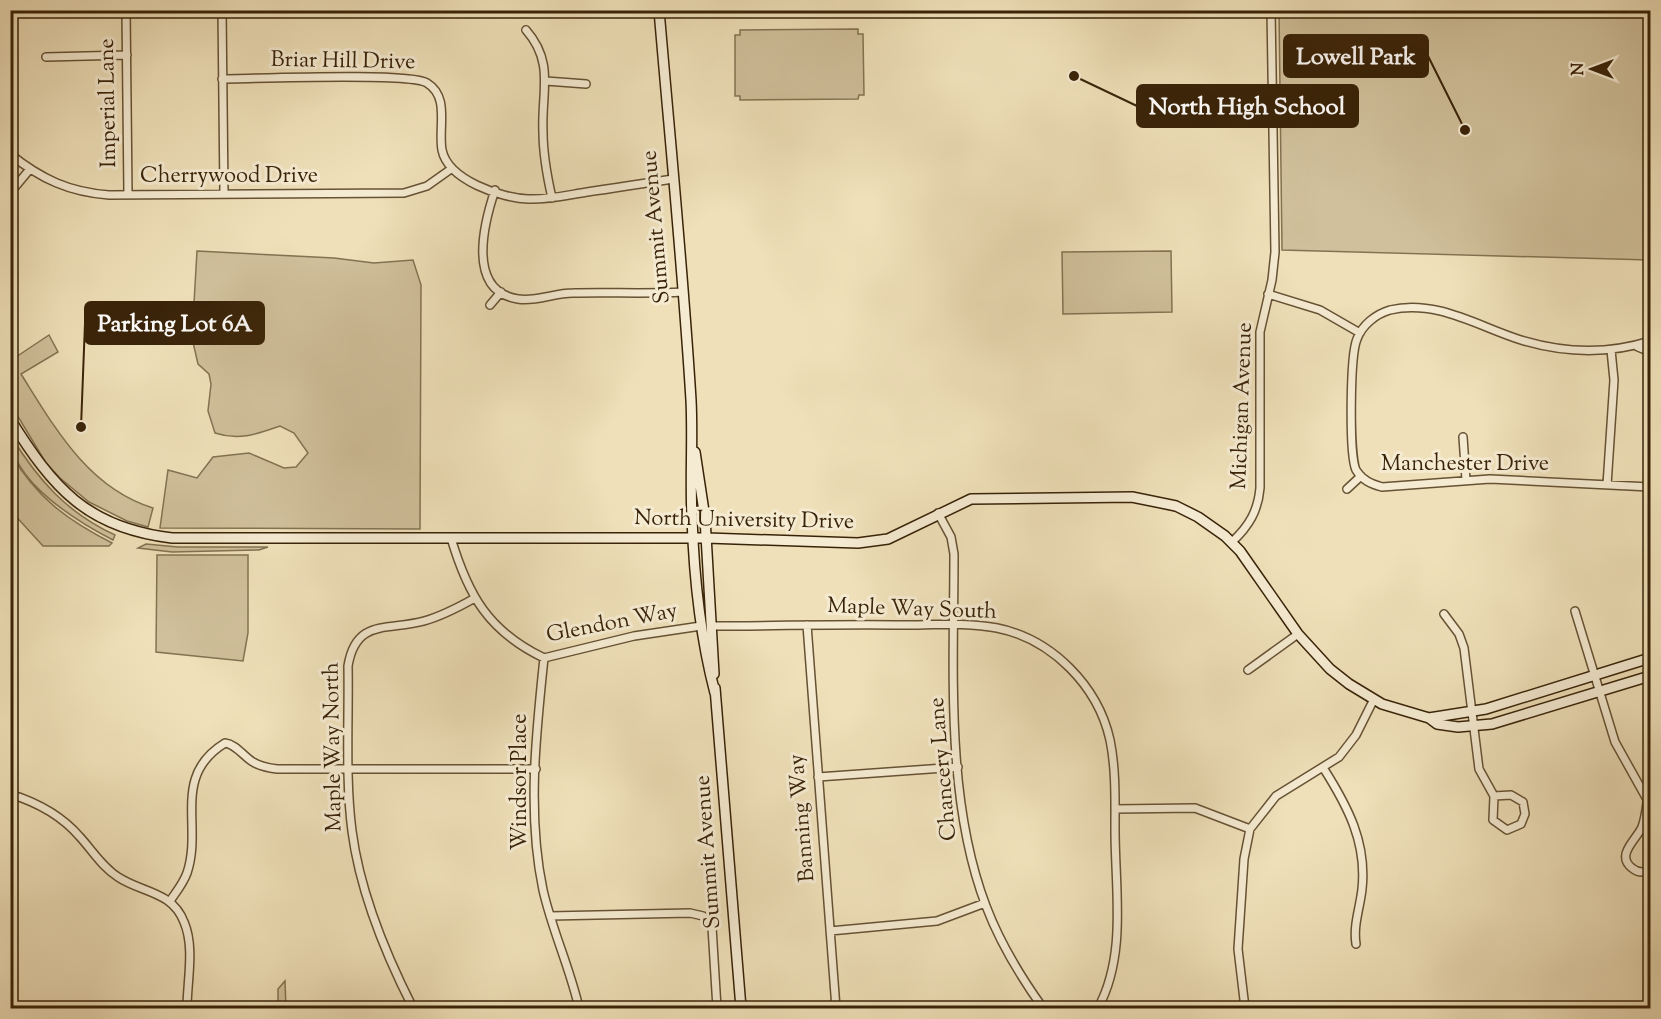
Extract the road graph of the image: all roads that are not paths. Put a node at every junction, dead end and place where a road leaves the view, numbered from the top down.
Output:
1 (126, 10) edge
2 (222, 10) edge
3 (659, 10) edge
4 (1271, 10) edge
5 (526, 30) dead end
6 (127, 55) junction
7 (46, 57) dead end
8 (222, 79) junction
9 (546, 81) junction
10 (586, 84) dead end
11 (10, 154) edge
12 (30, 169) junction
13 (451, 169) junction
14 (673, 179) junction
15 (495, 190) junction
16 (10, 193) edge
17 (224, 194) junction
18 (129, 195) junction
19 (552, 198) junction
20 (501, 292) junction
21 (683, 292) junction
22 (1268, 294) junction
23 (490, 305) dead end
24 (1360, 333) junction
25 (1650, 341) edge
26 (1638, 347) junction
27 (1611, 350) junction
28 (1650, 352) edge
29 (10, 419) edge
30 (1463, 437) dead end
31 (693, 440) junction
32 (1361, 476) junction
33 (1466, 480) junction
34 (1606, 485) junction
35 (1650, 487) edge
36 (1347, 489) dead end
37 (938, 513) junction
38 (450, 538) junction
39 (693, 538) junction
40 (706, 538) junction
41 (1232, 542) junction
42 (475, 598) junction
43 (1575, 611) dead end
44 (1444, 614) dead end
45 (807, 625) junction
46 (954, 625) junction
47 (701, 626) junction
48 (711, 626) junction
49 (1298, 634) junction
50 (544, 658) junction
51 (1650, 658) edge
52 (1248, 670) dead end
53 (1594, 675) junction
54 (1650, 676) edge
55 (1599, 692) junction
56 (715, 693) junction
57 (1374, 699) junction
58 (1472, 712) junction
59 (1429, 718) junction
60 (1473, 726) junction
61 (958, 767) junction
62 (349, 769) junction
63 (536, 769) junction
64 (1324, 769) junction
65 (818, 777) junction
66 (10, 794) edge
67 (1494, 796) junction
68 (1649, 801) edge
69 (1115, 809) junction
70 (1250, 829) junction
71 (1650, 870) edge
72 (170, 901) junction
73 (985, 903) junction
74 (550, 916) junction
75 (830, 931) junction
76 (1356, 944) dead end
77 (187, 1008) edge
78 (413, 1008) edge
79 (579, 1008) edge
80 (717, 1008) edge
81 (741, 1008) edge
82 (836, 1008) edge
83 (1043, 1008) edge
84 (1098, 1008) edge
85 (1245, 1008) edge

1 - 6 street, Imperial Lane
2 - 8 street
3 - 14 street, Summit Avenue
4 - 22 street, Michigan Avenue
5 - 9 street
6 - 7 street
6 - 18 street, Imperial Lane
8 - 13 street, Briar Hill Drive
8 - 17 street
9 - 10 street
9 - 19 street
11 - 12 street, Cherrywood Drive
12 - 16 street
12 - 18 street, Cherrywood Drive
13 - 15 street
13 - 17 street, Cherrywood Drive
14 - 19 street
14 - 21 street, Summit Avenue
15 - 19 street
15 - 20 street
17 - 18 street, Cherrywood Drive
20 - 21 street
20 - 23 street
21 - 31 street, Summit Avenue
22 - 24 street
22 - 41 street, Michigan Avenue
24 - 27 street
24 - 32 street, Manchester Drive
25 - 26 street
26 - 27 street
26 - 28 street
27 - 34 street
29 - 38 street, North University Drive
30 - 33 street
31 - 39 street, Summit Avenue
31 - 40 street, Summit Avenue
32 - 33 street, Manchester Drive
32 - 36 street
33 - 34 street, Manchester Drive
34 - 35 street, Manchester Drive
37 - 40 street, North University Drive
37 - 41 street, North University Drive
37 - 46 street, Chancery Lane
38 - 39 street, North University Drive
38 - 42 street, Glendon Way
39 - 40 street, North University Drive
39 - 47 street, Summit Avenue
40 - 48 street, Summit Avenue
41 - 49 street, North University Drive
42 - 50 street, Glendon Way
42 - 62 street, Maple Way North
43 - 53 street
44 - 58 street
45 - 46 street, Maple Way South
45 - 48 street, Maple Way South
45 - 65 street, Banning Way
46 - 61 street, Chancery Lane
46 - 69 street, Maple Way South
47 - 50 street, Glendon Way
47 - 56 street, Summit Avenue
48 - 56 street, Summit Avenue
49 - 52 street
49 - 57 street, North University Drive
50 - 63 street, Windsor Place
51 - 53 street, North University Drive
53 - 55 street
53 - 58 street, North University Drive
54 - 55 street, North University Drive
55 - 60 street, North University Drive
55 - 68 street
56 - 81 street, Summit Avenue
57 - 59 street, North University Drive
57 - 64 street
58 - 59 street, North University Drive
58 - 60 street
59 - 60 street, North University Drive
60 - 67 street
61 - 65 street
61 - 73 street, Chancery Lane
62 - 63 street
62 - 72 street
62 - 78 street, Maple Way North
63 - 74 street, Windsor Place
64 - 70 street
64 - 76 street
65 - 75 street, Banning Way
66 - 72 street
67 - 67 street
68 - 71 street
69 - 70 street
69 - 84 street, Maple Way South
70 - 85 street
72 - 77 street
73 - 75 street
73 - 83 street, Chancery Lane
74 - 79 street, Windsor Place
74 - 80 street
75 - 82 street, Banning Way

